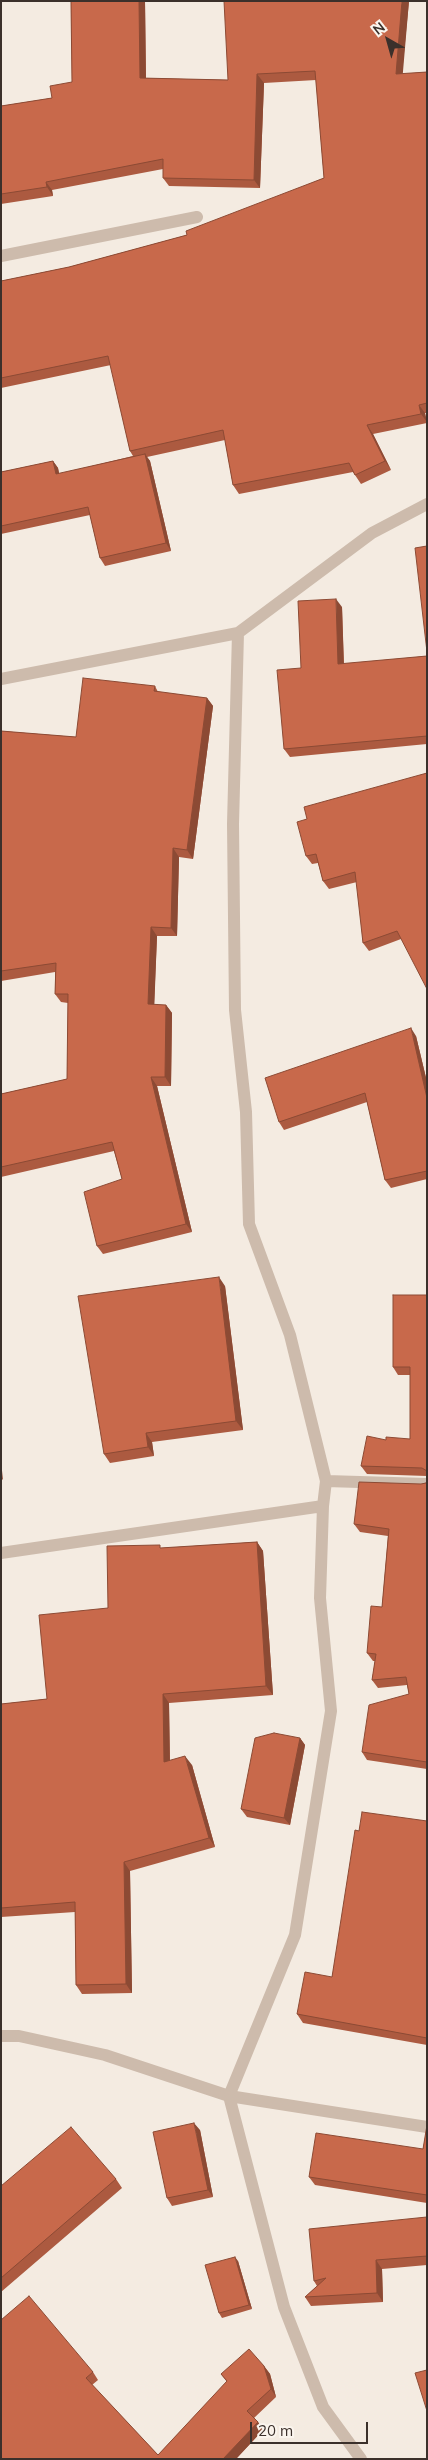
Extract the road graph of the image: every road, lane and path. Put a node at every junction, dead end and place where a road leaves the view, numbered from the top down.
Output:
1 (197, 217) dead end
2 (1, 256) edge
3 (427, 504) edge
4 (238, 633) junction
5 (1, 679) edge
6 (326, 1481) junction
7 (427, 1484) edge
8 (323, 1506) junction
9 (1, 1553) edge
10 (1, 2036) edge
11 (229, 2096) junction
12 (427, 2127) edge
13 (361, 2459) edge

1 - 2 street
3 - 4 street
4 - 5 street
4 - 6 street
6 - 7 street
6 - 8 street
8 - 9 street
8 - 11 street
10 - 11 street
11 - 12 street
11 - 13 street

